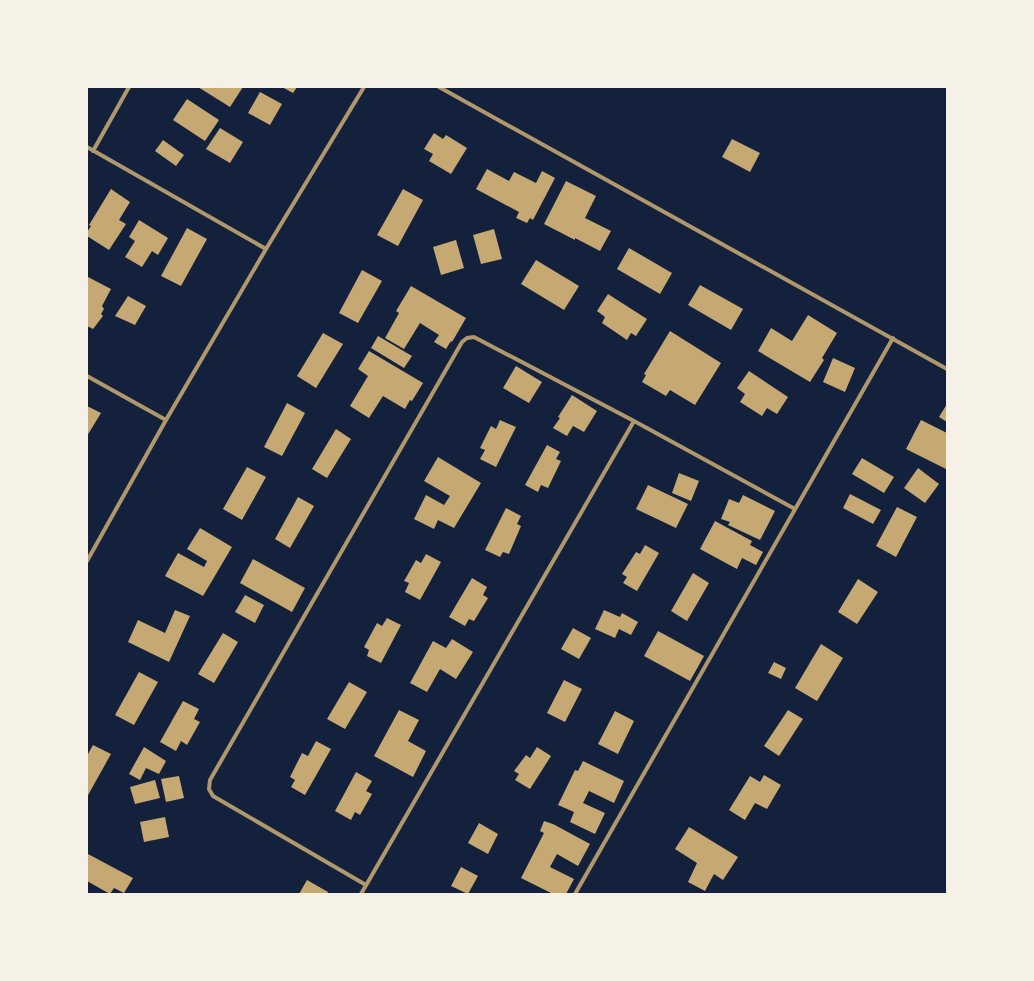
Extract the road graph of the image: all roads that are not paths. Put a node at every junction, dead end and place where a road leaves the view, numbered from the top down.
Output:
1 (129, 87) edge
2 (364, 87) edge
3 (439, 87) edge
4 (87, 147) edge
5 (93, 151) junction
6 (266, 249) junction
7 (893, 338) junction
8 (947, 369) edge
9 (87, 376) edge
10 (166, 420) junction
11 (634, 421) junction
12 (795, 508) junction
13 (87, 561) edge
14 (366, 885) junction
15 (361, 894) edge
16 (575, 894) edge

1 - 5 street
2 - 6 street
3 - 7 street
4 - 5 street
5 - 6 street
6 - 10 street
7 - 8 street
7 - 12 street
9 - 10 street
10 - 13 street
11 - 12 street
11 - 14 street
11 - 14 street
12 - 16 street
14 - 15 street

